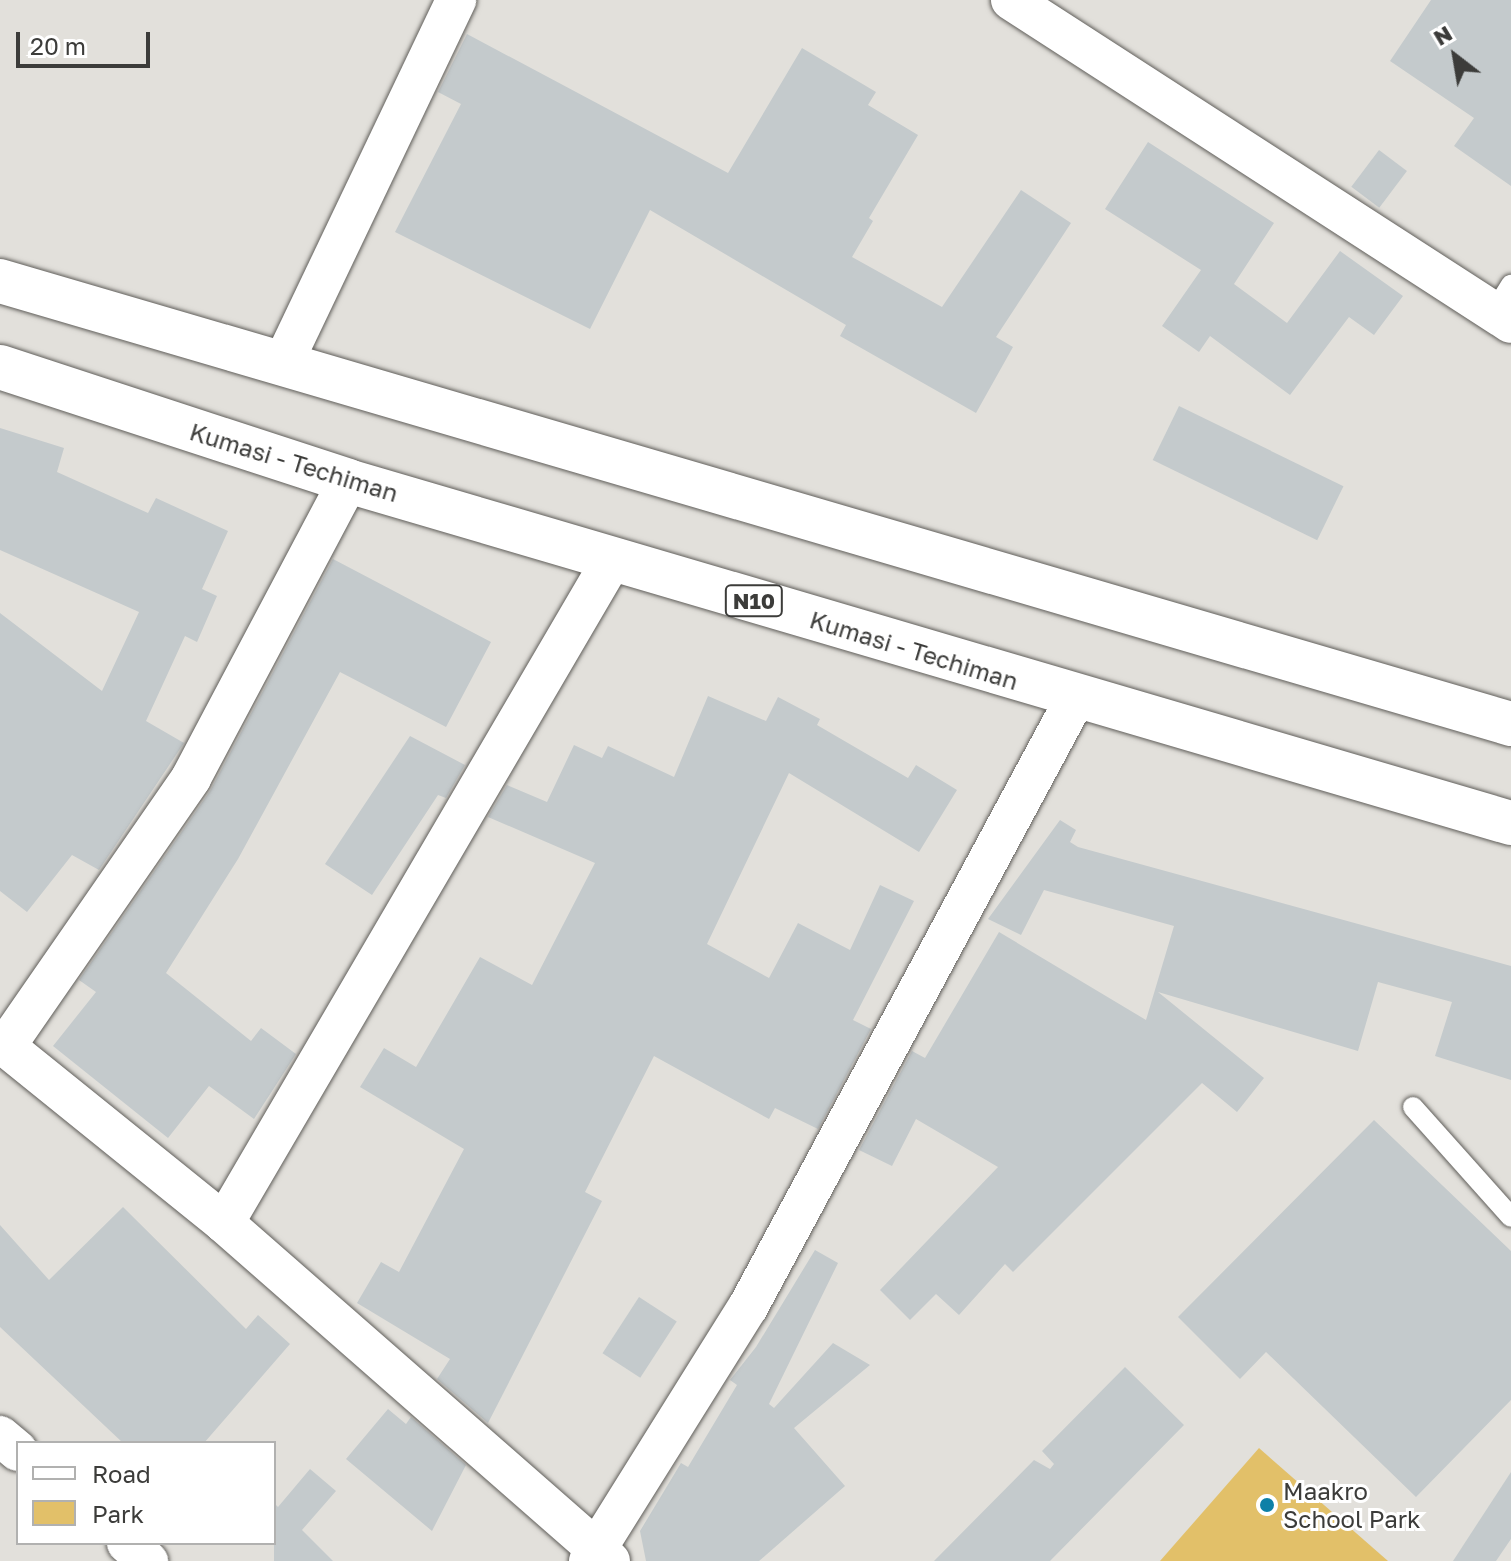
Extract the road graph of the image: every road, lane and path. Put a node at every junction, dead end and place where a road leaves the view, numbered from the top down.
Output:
1 (456, 0) edge
2 (1011, 0) edge
3 (0, 281) edge
4 (1505, 307) edge
5 (284, 361) junction
6 (0, 367) edge
7 (348, 481) junction
8 (613, 558) junction
9 (1075, 699) junction
10 (1511, 724) edge
11 (1511, 823) edge
12 (3, 1044) edge
13 (1413, 1107) dead end
14 (1511, 1217) edge
15 (224, 1223) junction
16 (0, 1436) edge
17 (16, 1449) edge
18 (129, 1545) edge
19 (599, 1558) edge
20 (148, 1561) edge

1 - 5 street
2 - 4 street
3 - 5 highway
5 - 10 highway
6 - 7 highway, Kumasi - Techiman / N10
7 - 8 highway, Kumasi - Techiman / N10
7 - 12 street
8 - 9 highway, Kumasi - Techiman / N10
8 - 15 street
9 - 11 highway, Kumasi - Techiman / N10
9 - 19 street
12 - 15 street
13 - 14 lane
15 - 19 street
16 - 17 street
18 - 20 street

